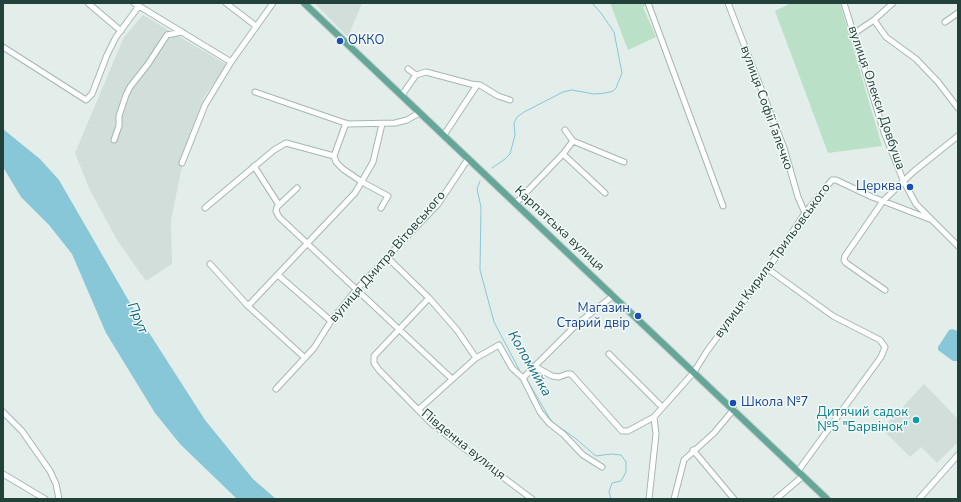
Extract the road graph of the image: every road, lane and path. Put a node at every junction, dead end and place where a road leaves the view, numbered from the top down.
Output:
1 (88, 3) edge
2 (226, 3) edge
3 (272, 3) edge
4 (304, 3) edge
5 (648, 3) edge
6 (728, 3) edge
7 (844, 3) edge
8 (893, 3) edge
9 (136, 5) edge
10 (958, 13) edge
11 (874, 20) junction
12 (945, 22) dead end
13 (256, 26) junction
14 (121, 31) junction
15 (182, 32) junction
16 (853, 34) junction
17 (3, 48) edge
18 (231, 62) junction
19 (408, 69) dead end
20 (416, 75) junction
21 (477, 85) junction
22 (255, 92) dead end
23 (402, 95) junction
24 (510, 100) dead end
25 (958, 108) edge
26 (419, 113) junction
27 (346, 123) junction
28 (382, 124) junction
29 (565, 130) dead end
30 (444, 135) junction
31 (958, 136) edge
32 (114, 140) dead end
33 (573, 141) junction
34 (563, 154) junction
35 (334, 156) junction
36 (468, 159) junction
37 (624, 162) dead end
38 (182, 163) dead end
39 (254, 166) junction
40 (904, 180) junction
41 (362, 182) junction
42 (297, 188) dead end
43 (605, 193) dead end
44 (883, 201) junction
45 (516, 203) junction
46 (279, 205) junction
47 (722, 206) dead end
48 (205, 208) dead end
49 (381, 208) dead end
50 (804, 213) junction
51 (932, 221) junction
52 (308, 244) junction
53 (958, 246) edge
54 (388, 258) junction
55 (210, 264) dead end
56 (768, 269) junction
57 (278, 275) junction
58 (356, 290) junction
59 (885, 290) dead end
60 (613, 296) junction
61 (429, 298) junction
62 (248, 306) junction
63 (331, 321) junction
64 (398, 329) junction
65 (609, 354) dead end
66 (305, 358) junction
67 (476, 358) junction
68 (534, 366) junction
69 (694, 372) junction
70 (524, 377) junction
71 (451, 378) junction
72 (276, 389) dead end
73 (662, 407) junction
74 (734, 409) junction
75 (418, 410) junction
76 (3, 412) edge
77 (654, 417) junction
78 (694, 450) junction
79 (958, 455) edge
80 (602, 467) dead end
81 (798, 471) junction
82 (3, 474) edge
83 (803, 476) junction
84 (45, 499) edge
85 (59, 499) edge
86 (532, 499) edge
87 (649, 499) edge
88 (674, 499) edge
89 (734, 499) edge
90 (776, 499) edge
91 (827, 499) edge
92 (919, 499) edge

1 - 14 street
2 - 13 street
3 - 13 street
4 - 23 main road, Карпатська вулиця
5 - 47 street
6 - 50 street, вулиця Софії Галечко
7 - 16 street, вулиця Олекси Довбуша
8 - 11 street
9 - 14 street
9 - 15 street
10 - 12 street
11 - 16 street
11 - 25 street
13 - 18 street
14 - 17 street
15 - 18 street
15 - 32 street
16 - 40 street, вулиця Олекси Довбуша
18 - 38 street
19 - 20 street
20 - 21 street
20 - 23 street
21 - 24 street
21 - 30 street
22 - 27 street
23 - 26 main road, Карпатська вулиця
26 - 28 street
26 - 30 main road, Карпатська вулиця
27 - 28 street
27 - 35 street
28 - 41 street
29 - 33 street
30 - 36 main road, Карпатська вулиця
31 - 40 street
33 - 34 street
33 - 37 street
34 - 43 street
34 - 45 street
35 - 39 street
35 - 41 street
36 - 45 main road, Карпатська вулиця
36 - 54 street, вулиця Дмитра Вітовського
39 - 46 street
39 - 48 street
40 - 44 street
40 - 51 street, вулиця Олекси Довбуша
41 - 49 street
41 - 52 street
42 - 46 street
44 - 50 street, вулиця Кирила Трильовського
44 - 51 street
44 - 59 street
45 - 60 main road, Карпатська вулиця
46 - 52 street
50 - 56 street, вулиця Кирила Трильовського
51 - 53 street, вулиця Олекси Довбуша
52 - 57 street
52 - 58 street
54 - 58 street, вулиця Дмитра Вітовського
54 - 61 street
55 - 62 street
56 - 69 street, вулиця Кирила Трильовського
56 - 81 street
57 - 62 street
57 - 63 street
58 - 63 street, вулиця Дмитра Вітовського
58 - 64 street
60 - 68 street
60 - 69 main road, Карпатська вулиця
61 - 64 street, Південна вулиця
61 - 67 street
62 - 66 street
63 - 66 street, вулиця Дмитра Вітовського
64 - 71 street
64 - 75 street, Південна вулиця
65 - 73 street
66 - 72 street, вулиця Дмитра Вітовського
67 - 70 street
67 - 71 street
68 - 70 street
68 - 77 street
69 - 73 street, вулиця Кирила Трильовського
69 - 74 main road, Карпатська вулиця
70 - 80 street
71 - 75 street
73 - 77 street, вулиця Кирила Трильовського
74 - 78 street
74 - 81 main road, Карпатська вулиця
75 - 86 street, Південна вулиця
76 - 85 street
77 - 87 street
78 - 88 street
78 - 89 street
79 - 92 street
81 - 83 main road, Карпатська вулиця
82 - 84 street
83 - 90 street
83 - 91 main road, Карпатська вулиця

